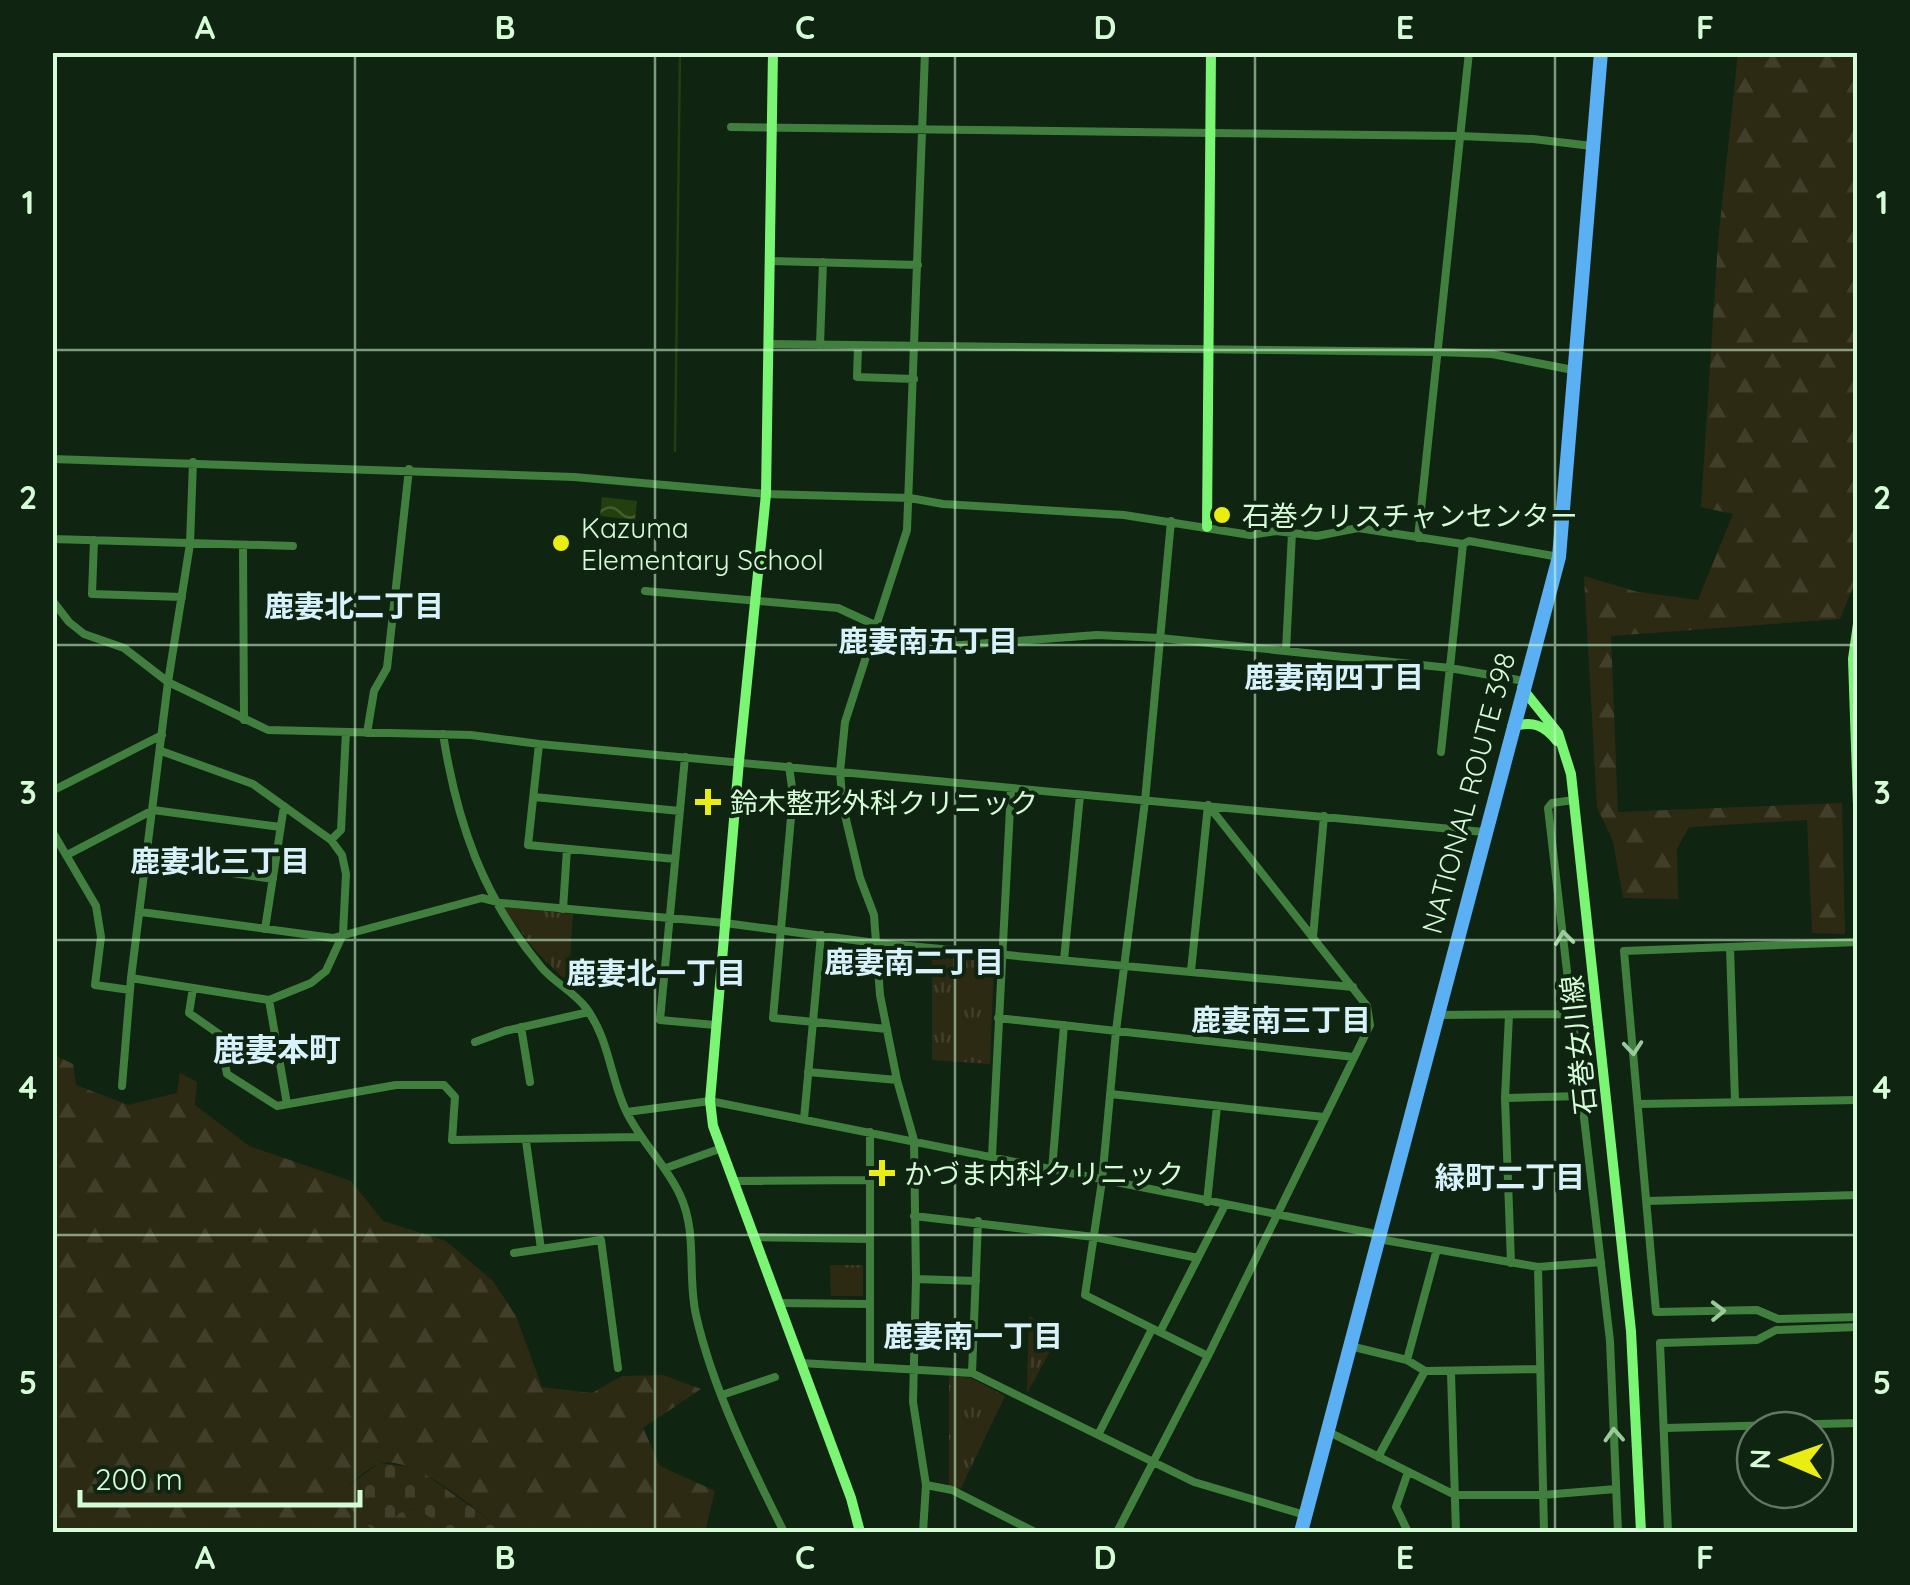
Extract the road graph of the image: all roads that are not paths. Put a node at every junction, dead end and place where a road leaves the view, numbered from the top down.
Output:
1 (773, 52) edge
2 (925, 52) edge
3 (1212, 52) edge
4 (1469, 52) edge
5 (1601, 52) edge
6 (732, 126) dead end
7 (774, 127) junction
8 (923, 129) junction
9 (1210, 134) junction
10 (1460, 136) junction
11 (1592, 146) junction
12 (771, 261) junction
13 (823, 262) junction
14 (918, 265) junction
15 (769, 344) junction
16 (820, 345) junction
17 (858, 346) junction
18 (916, 347) junction
19 (1210, 350) junction
20 (1438, 352) junction
21 (1573, 370) junction
22 (914, 380) junction
23 (52, 459) edge
24 (193, 462) junction
25 (408, 469) junction
26 (766, 494) junction
27 (910, 498) junction
28 (1171, 521) junction
29 (1206, 527) junction
30 (1292, 533) junction
31 (52, 538) edge
32 (1418, 538) junction
33 (94, 540) junction
34 (190, 544) junction
35 (1464, 544) junction
36 (243, 545) junction
37 (293, 546) dead end
38 (1558, 557) junction
39 (645, 591) dead end
40 (182, 597) junction
41 (52, 600) edge
42 (756, 600) junction
43 (1858, 624) edge
44 (878, 626) junction
45 (1160, 638) junction
46 (1286, 650) junction
47 (1450, 668) junction
48 (168, 682) junction
49 (1523, 685) junction
50 (244, 720) junction
51 (1512, 728) junction
52 (346, 732) junction
53 (367, 733) junction
54 (162, 734) junction
55 (443, 734) junction
56 (540, 744) junction
57 (161, 751) junction
58 (1441, 752) dead end
59 (685, 757) junction
60 (1568, 759) junction
61 (739, 762) junction
62 (789, 766) junction
63 (840, 772) junction
64 (1012, 789) junction
65 (52, 792) edge
66 (1080, 795) junction
67 (534, 797) junction
68 (1574, 800) junction
69 (1145, 801) junction
70 (1858, 805) edge
71 (284, 806) junction
72 (1208, 806) junction
73 (154, 810) junction
74 (680, 811) junction
75 (1324, 816) junction
76 (280, 828) junction
77 (52, 831) edge
78 (1484, 832) junction
79 (331, 840) junction
80 (567, 849) junction
81 (67, 855) junction
82 (676, 859) junction
83 (147, 861) junction
84 (273, 879) junction
85 (492, 899) junction
86 (563, 908) junction
87 (141, 912) junction
88 (670, 919) junction
89 (724, 923) junction
90 (265, 929) junction
91 (782, 930) junction
92 (343, 934) junction
93 (821, 935) junction
94 (1313, 938) junction
95 (1858, 942) edge
96 (876, 943) junction
97 (1730, 948) junction
98 (1001, 953) junction
99 (1064, 960) junction
100 (1124, 966) junction
101 (1190, 971) junction
102 (131, 978) junction
103 (1352, 987) junction
104 (193, 988) junction
105 (130, 990) junction
106 (269, 1000) junction
107 (589, 1012) junction
108 (1573, 1014) junction
109 (1436, 1015) junction
110 (1509, 1015) junction
111 (998, 1018) junction
112 (813, 1022) junction
113 (715, 1025) junction
114 (1064, 1025) junction
115 (521, 1027) junction
116 (886, 1029) junction
117 (1116, 1031) junction
118 (475, 1042) dead end
119 (1354, 1057) junction
120 (808, 1072) junction
121 (897, 1080) junction
122 (530, 1082) dead end
123 (122, 1086) dead end
124 (1110, 1094) junction
125 (1581, 1096) junction
126 (1505, 1098) junction
127 (1858, 1100) edge
128 (710, 1101) junction
129 (1735, 1101) junction
130 (287, 1104) junction
131 (1638, 1104) junction
132 (1217, 1106) junction
133 (626, 1112) junction
134 (1324, 1118) junction
135 (804, 1119) junction
136 (870, 1132) junction
137 (640, 1137) junction
138 (914, 1140) junction
139 (526, 1141) junction
140 (722, 1148) junction
141 (992, 1156) junction
142 (666, 1168) junction
143 (1052, 1170) junction
144 (868, 1180) junction
145 (734, 1181) junction
146 (1102, 1181) junction
147 (1858, 1195) edge
148 (1647, 1201) junction
149 (1207, 1202) junction
150 (1225, 1205) junction
151 (1276, 1214) junction
152 (914, 1216) junction
153 (978, 1221) junction
154 (1094, 1236) junction
155 (754, 1238) junction
156 (1378, 1238) junction
157 (869, 1239) junction
158 (540, 1250) junction
159 (1437, 1250) junction
160 (514, 1254) dead end
161 (1198, 1258) junction
162 (1511, 1262) junction
163 (1601, 1262) junction
164 (1538, 1268) junction
165 (916, 1279) junction
166 (976, 1281) junction
167 (778, 1303) junction
168 (869, 1304) junction
169 (1858, 1317) edge
170 (1858, 1328) edge
171 (1156, 1330) junction
172 (1350, 1346) junction
173 (1208, 1356) junction
174 (1407, 1360) junction
175 (801, 1363) junction
176 (870, 1366) junction
177 (618, 1368) dead end
178 (913, 1368) junction
179 (1540, 1370) junction
180 (1426, 1371) junction
181 (972, 1373) junction
182 (1451, 1373) junction
183 (775, 1377) dead end
184 (722, 1395) junction
185 (1858, 1423) edge
186 (1665, 1428) junction
187 (1328, 1432) junction
188 (1098, 1434) junction
189 (1378, 1457) junction
190 (1154, 1462) junction
191 (1408, 1472) junction
192 (926, 1486) junction
193 (1616, 1489) junction
194 (1543, 1494) junction
195 (1455, 1495) junction
196 (1305, 1515) junction
197 (784, 1532) edge
198 (860, 1532) edge
199 (924, 1532) edge
200 (1036, 1532) edge
201 (1116, 1532) edge
202 (1301, 1532) edge
203 (1408, 1532) edge
204 (1456, 1532) edge
205 (1544, 1532) edge
206 (1618, 1532) edge
207 (1641, 1532) edge
208 (1668, 1532) edge

1 - 7 street
2 - 8 street
3 - 9 street
4 - 10 street
5 - 11 highway, NATIONAL ROUTE 398
6 - 7 street
7 - 8 street
7 - 12 street
8 - 9 street
8 - 14 street
9 - 10 street
9 - 19 street
10 - 11 street
10 - 20 street
11 - 21 highway, NATIONAL ROUTE 398
12 - 13 street
12 - 15 street
13 - 14 street
13 - 16 street
14 - 18 street
15 - 16 street
15 - 26 street
16 - 17 street
17 - 18 street
17 - 22 street
18 - 19 street
18 - 22 street
19 - 20 street
19 - 29 street
20 - 21 street
20 - 32 street
21 - 38 highway, NATIONAL ROUTE 398
22 - 27 street
23 - 24 street
24 - 25 street
24 - 34 street
25 - 26 street
25 - 53 street
26 - 27 street
26 - 42 street
27 - 28 street
27 - 44 street
28 - 29 street
28 - 45 street
29 - 30 street
30 - 32 street
30 - 46 street
31 - 33 street
32 - 35 street
33 - 34 street
33 - 40 street
34 - 36 street
34 - 40 street
35 - 38 street
35 - 47 street
36 - 37 street
36 - 50 street
38 - 49 highway, NATIONAL ROUTE 398
39 - 42 street
40 - 48 street
41 - 48 street
42 - 44 street
42 - 61 street
43 - 70 street
44 - 45 street
44 - 63 street
45 - 46 street
45 - 69 street
46 - 47 street
47 - 49 street
47 - 58 street
48 - 50 street
48 - 54 street
49 - 51 highway, NATIONAL ROUTE 398
49 - 60 street, 石巻女川線
50 - 52 street
51 - 60 street
51 - 78 highway, NATIONAL ROUTE 398
52 - 53 street
52 - 79 street
53 - 55 street
54 - 57 street
54 - 65 street
55 - 56 street
55 - 85 street
56 - 59 street
56 - 67 street
57 - 71 street
57 - 73 street
59 - 61 street
59 - 74 street
60 - 68 street, 石巻女川線
61 - 62 street
61 - 89 street
62 - 63 street
62 - 91 street
63 - 64 street
63 - 96 street
64 - 66 street
64 - 98 street
66 - 69 street
66 - 99 street
67 - 74 street
67 - 80 street
108 -> 68 street
68 - 207 street, 石巻女川線
69 - 72 street
69 - 100 street
71 - 76 street
71 - 79 street
72 - 75 street
72 - 94 street
72 - 101 street
73 - 76 street
73 - 81 street
73 - 83 street
74 - 82 street
75 - 78 street
75 - 94 street
76 - 84 street
77 - 81 street
78 - 109 highway, NATIONAL ROUTE 398
79 - 92 street
80 - 82 street
80 - 86 street
81 - 105 street
82 - 88 street
83 - 84 street
83 - 87 street
84 - 90 street
85 - 86 street
85 - 92 street
85 - 107 street
86 - 88 street
87 - 90 street
87 - 102 street
88 - 89 street
88 - 113 street
89 - 91 street
89 - 113 street
90 - 92 street
91 - 93 street
91 - 112 street
92 - 106 street
93 - 96 street
93 - 112 street
94 - 103 street
95 - 97 street
96 - 98 street
96 - 116 street
97 - 129 street
97 -> 131 street
98 - 99 street
98 - 111 street
99 - 100 street
100 - 101 street
100 - 117 street
101 - 103 street
102 - 104 street
102 - 105 street
103 - 119 street
104 - 106 street
104 - 130 street
105 - 123 street
106 - 130 street
107 - 115 street
107 - 133 street
108 - 110 street
108 - 125 street
109 - 110 street
109 - 156 highway, NATIONAL ROUTE 398
110 - 126 street
111 - 114 street
111 - 141 street
112 - 116 street
112 - 120 street
113 - 128 street
114 - 117 street
114 - 143 street
115 - 118 street
115 - 122 street
116 - 121 street
117 - 119 street
117 - 124 street
119 - 134 street
120 - 121 street
120 - 135 street
121 - 138 street
124 - 132 street
124 - 146 street
125 - 126 street
125 - 163 street
126 - 162 street
127 - 129 street
128 - 133 street
128 - 135 street
128 - 140 street
129 - 131 street
130 - 139 street
131 - 148 street
132 - 134 street
132 - 149 street
133 - 137 street
134 - 151 street
135 - 136 street
136 - 138 street
136 - 144 street
137 - 139 street
137 - 142 street
138 - 141 street
138 - 152 street
139 - 158 street
140 - 142 street
140 - 145 street
141 - 143 street
142 - 184 street
143 - 146 street
144 - 145 street
144 - 157 street
145 - 155 street
146 - 149 street
146 - 154 street
147 - 148 street
148 -> 169 street
149 - 150 street
150 - 151 street
150 - 161 street
151 - 156 street
151 - 173 street
152 - 153 street
152 - 165 street
153 - 154 street
153 - 166 street
154 - 161 street
154 - 171 street
155 - 157 street
155 - 167 street
156 - 159 street
156 - 172 highway, NATIONAL ROUTE 398
157 - 168 street
158 - 160 street
158 - 177 street
159 - 162 street
159 - 174 street
161 - 171 street
162 - 164 street
163 - 164 street
193 -> 163 street
164 - 179 street
165 - 166 street
165 - 178 street
166 - 181 street
167 - 168 street
167 - 175 street
168 - 176 street
170 - 186 street
171 - 173 street
171 - 188 street
172 - 174 street
172 - 187 highway, NATIONAL ROUTE 398
173 - 190 street
174 - 180 street
175 - 176 street
175 - 198 street
176 - 178 street
178 - 181 street
178 - 192 street
179 - 182 street
179 - 194 street
180 - 182 street
180 - 189 street
181 - 188 street
182 - 195 street
183 - 184 street
184 - 197 street
185 - 186 street
186 - 208 street
187 - 189 street
187 - 196 highway, NATIONAL ROUTE 398
188 - 190 street
189 - 191 street
190 - 196 street
190 - 201 street
191 - 195 street
191 - 203 street
192 - 199 street
192 - 200 street
193 - 194 street
193 - 206 street
194 - 195 street
194 - 205 street
195 - 204 street
196 - 202 highway, NATIONAL ROUTE 398

